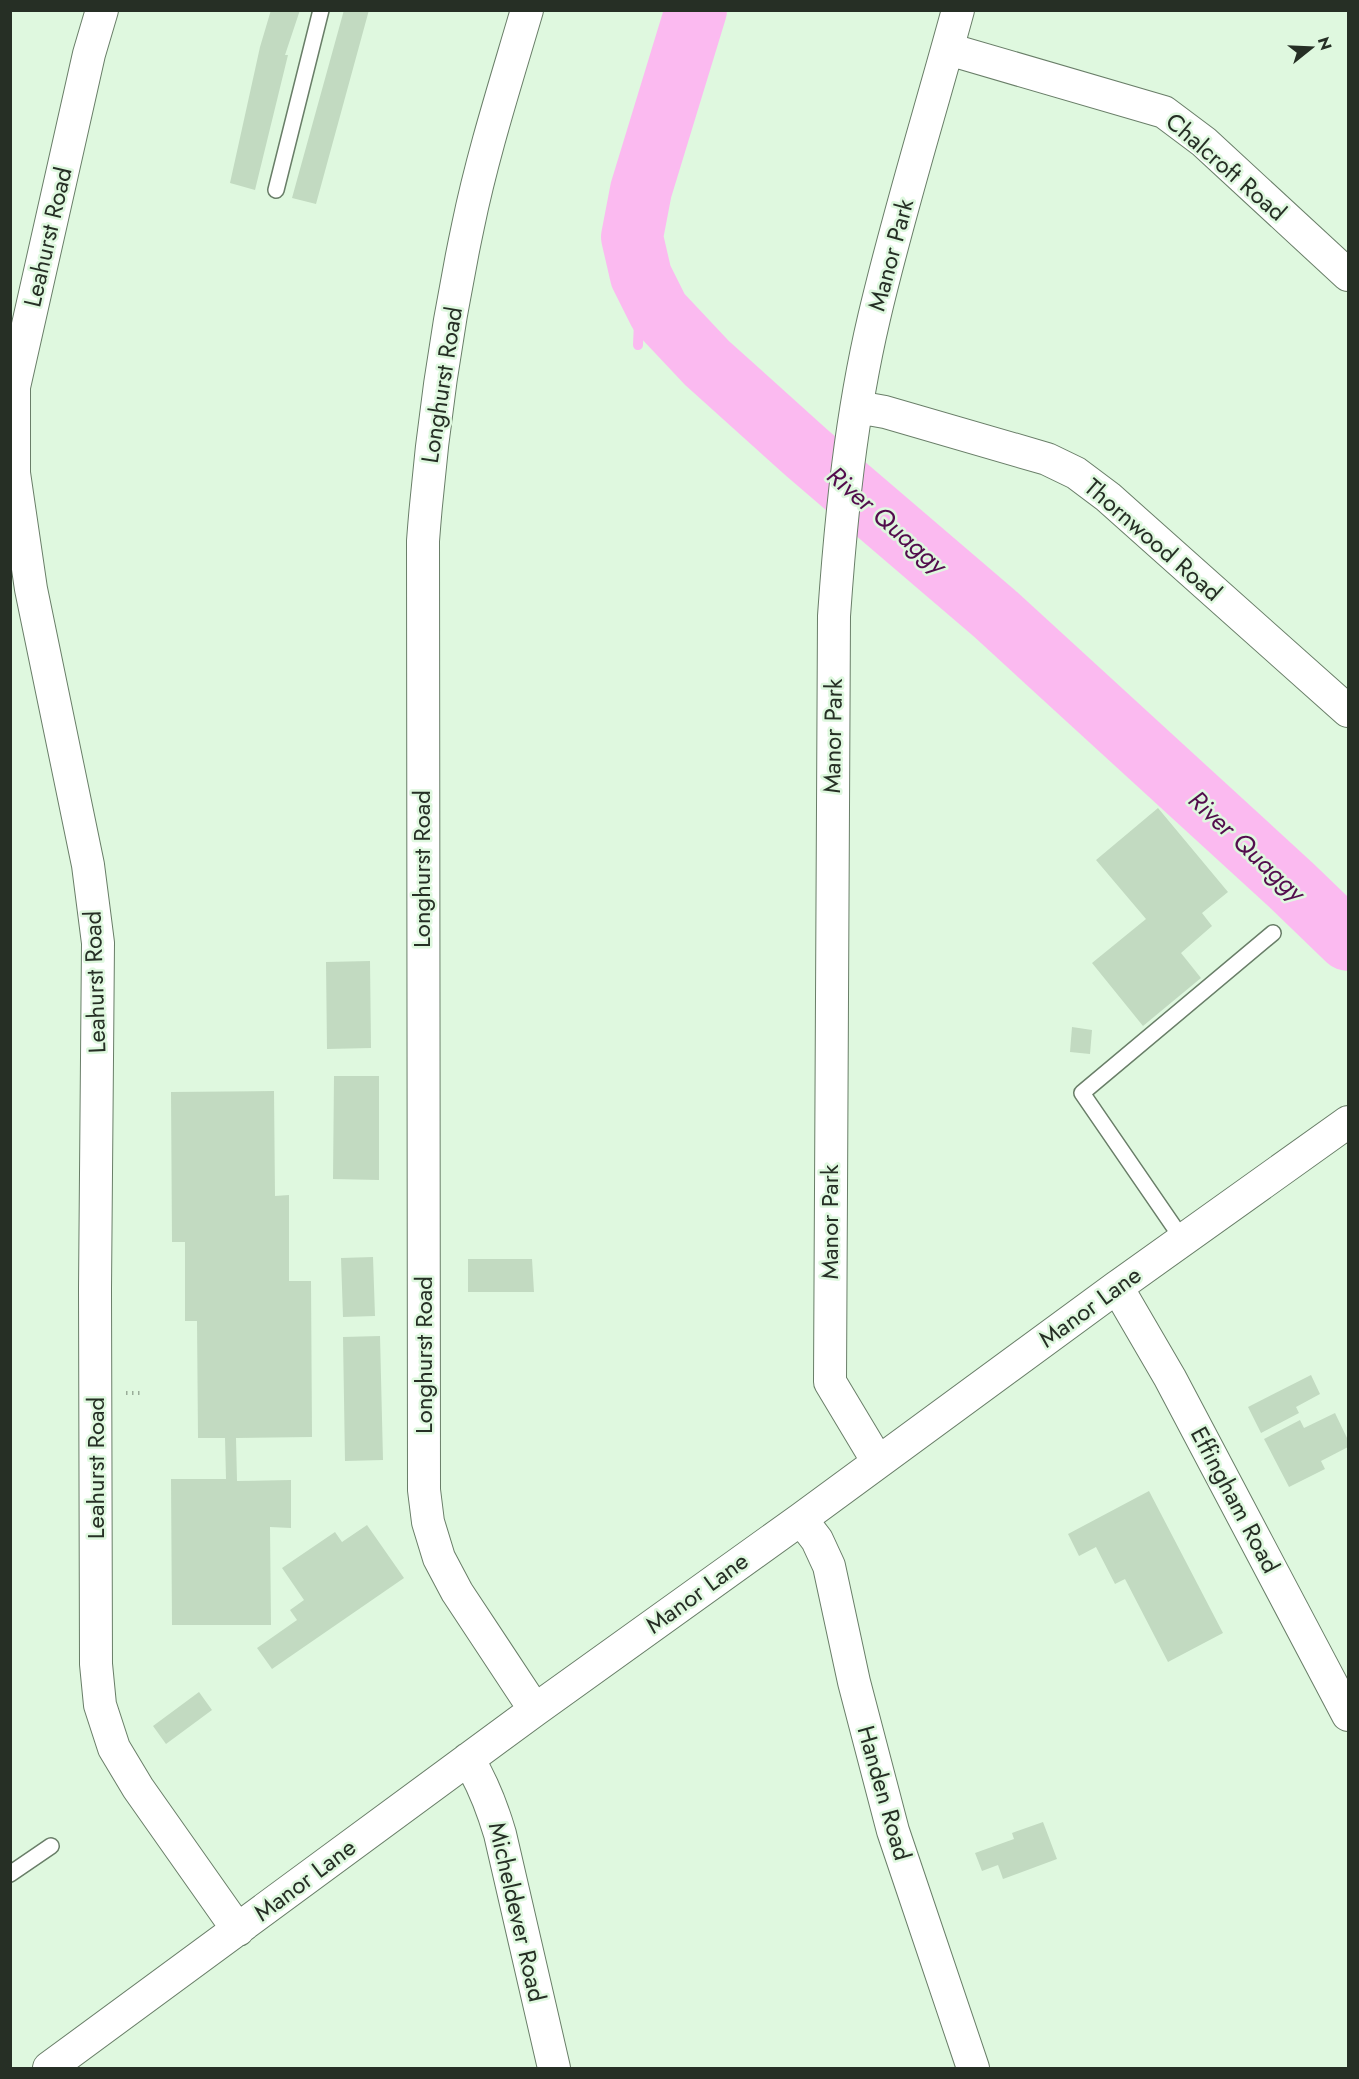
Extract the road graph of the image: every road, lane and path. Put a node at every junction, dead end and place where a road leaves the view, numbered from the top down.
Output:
1 (102, 10) edge
2 (321, 10) edge
3 (527, 10) edge
4 (958, 10) edge
5 (948, 49) junction
6 (276, 190) dead end
7 (1348, 275) edge
8 (857, 407) junction
9 (21, 594) edge
10 (1348, 711) edge
11 (1273, 933) dead end
12 (1348, 1122) edge
13 (1183, 1240) junction
14 (1117, 1287) junction
15 (878, 1462) junction
16 (801, 1519) junction
17 (535, 1710) junction
18 (1348, 1715) edge
19 (468, 1760) junction
20 (51, 1846) dead end
21 (10, 1874) edge
22 (238, 1930) junction
23 (49, 2068) edge
24 (554, 2068) edge
25 (974, 2068) edge

1 - 9 street, Leahurst Road
2 - 6 lane
3 - 17 street, Longhurst Road
4 - 5 street, Manor Park
5 - 7 street, Chalcroft Road
5 - 8 street, Manor Park
8 - 10 street, Thornwood Road
8 - 15 street, Manor Park
9 - 22 street, Leahurst Road
11 - 13 lane
12 - 13 street, Manor Lane
13 - 14 street, Manor Lane
14 - 15 street, Manor Lane
14 - 18 street, Effingham Road
15 - 16 street, Manor Lane
16 - 17 street, Manor Lane
16 - 25 street, Handen Road
17 - 19 street, Manor Lane
19 - 22 street, Manor Lane
19 - 24 street, Micheldever Road
20 - 21 lane
22 - 23 street, Manor Lane

